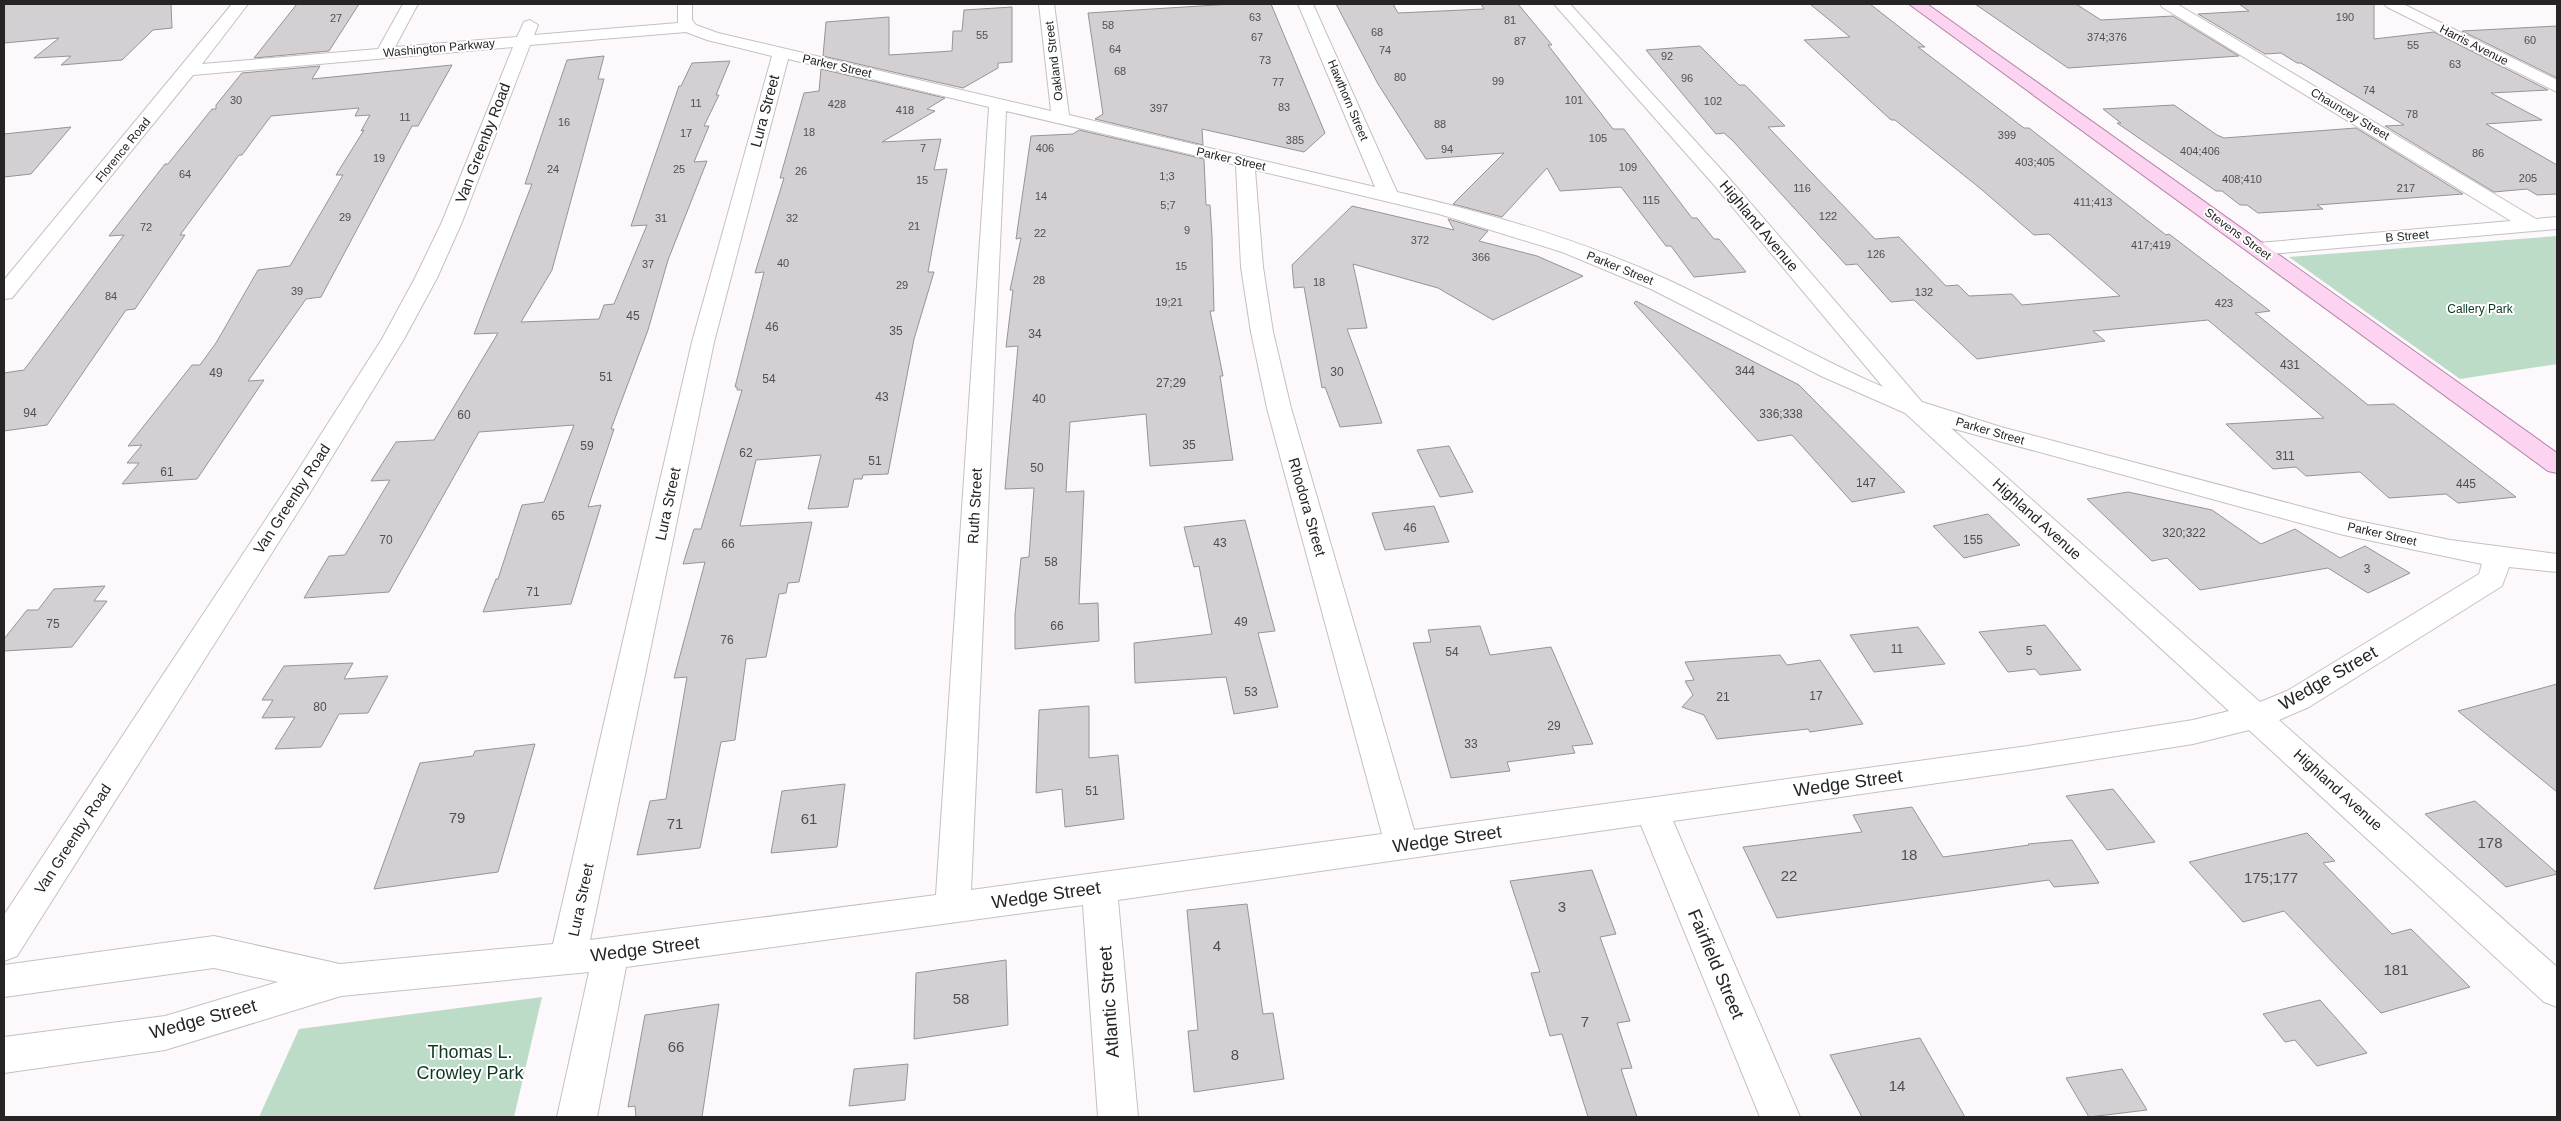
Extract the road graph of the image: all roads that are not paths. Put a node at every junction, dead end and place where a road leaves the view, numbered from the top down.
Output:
1 (240, 4) edge
2 (410, 4) edge
3 (1047, 4) edge
4 (1306, 4) edge
5 (1562, 4) edge
6 (1918, 4) edge
7 (2167, 4) edge
8 (2392, 4) edge
9 (686, 14) edge
10 (526, 33) junction
11 (392, 37) junction
12 (354, 40) dead end
13 (221, 51) dead end
14 (202, 52) junction
15 (384, 53) junction
16 (781, 53) junction
17 (188, 70) junction
18 (2557, 86) edge
19 (998, 105) junction
20 (1061, 119) junction
21 (1245, 162) junction
22 (1389, 196) junction
23 (2557, 223) edge
24 (2532, 225) junction
25 (2258, 249) junction
26 (4, 293) edge
27 (1912, 406) junction
28 (2557, 465) edge
29 (2498, 556) junction
30 (2557, 563) edge
31 (2257, 716) junction
32 (1652, 811) junction
33 (1402, 846) junction
34 (1099, 887) junction
35 (953, 908) junction
36 (4, 945) edge
37 (611, 953) junction
38 (568, 959) junction
39 (341, 980) junction
40 (4, 981) edge
41 (2557, 990) edge
42 (4, 1056) edge
43 (577, 1117) edge
44 (1118, 1117) edge
45 (1780, 1117) edge

1 - 14 street, Florence Road
2 - 11 street
3 - 20 street, Oakland Street
4 - 22 street, Hawthorn Street
5 - 27 street, Highland Avenue
6 - 25 main road, Stevens Street
7 - 24 street, Chauncey Street
8 - 18 street, Harris Avenue
9 - 10 street, Washington Parkway
9 - 16 street, Parker Street
10 - 11 street, Washington Parkway
10 - 15 street, Washington Parkway
10 - 36 street, Van Greenby Road
11 - 12 street, Washington Parkway
11 - 15 street
13 - 14 street
14 - 17 street, Florence Road
15 - 17 street, Washington Parkway
16 - 19 street, Parker Street
16 - 38 street, Lura Street
17 - 26 street, Florence Road
19 - 20 street, Parker Street
19 - 35 street, Ruth Street
20 - 21 street, Parker Street
21 - 22 street, Parker Street
21 - 33 street, Rhodora Street
22 - 27 street, Parker Street
23 - 24 street, B Street
24 - 25 street, B Street
25 - 28 main road, Stevens Street
27 - 29 street, Parker Street
27 - 31 street, Highland Avenue
29 - 30 street, Parker Street
29 - 31 street, Wedge Street
31 - 32 street, Wedge Street
31 - 41 street, Highland Avenue
32 - 33 street, Wedge Street
32 - 45 street, Fairfield Street
33 - 34 street, Wedge Street
34 - 35 street, Wedge Street
34 - 44 street, Atlantic Street
35 - 37 street, Wedge Street
37 - 38 street, Wedge Street
37 - 43 street
38 - 39 street, Wedge Street
39 - 40 street, Wedge Street
39 - 42 street, Wedge Street

